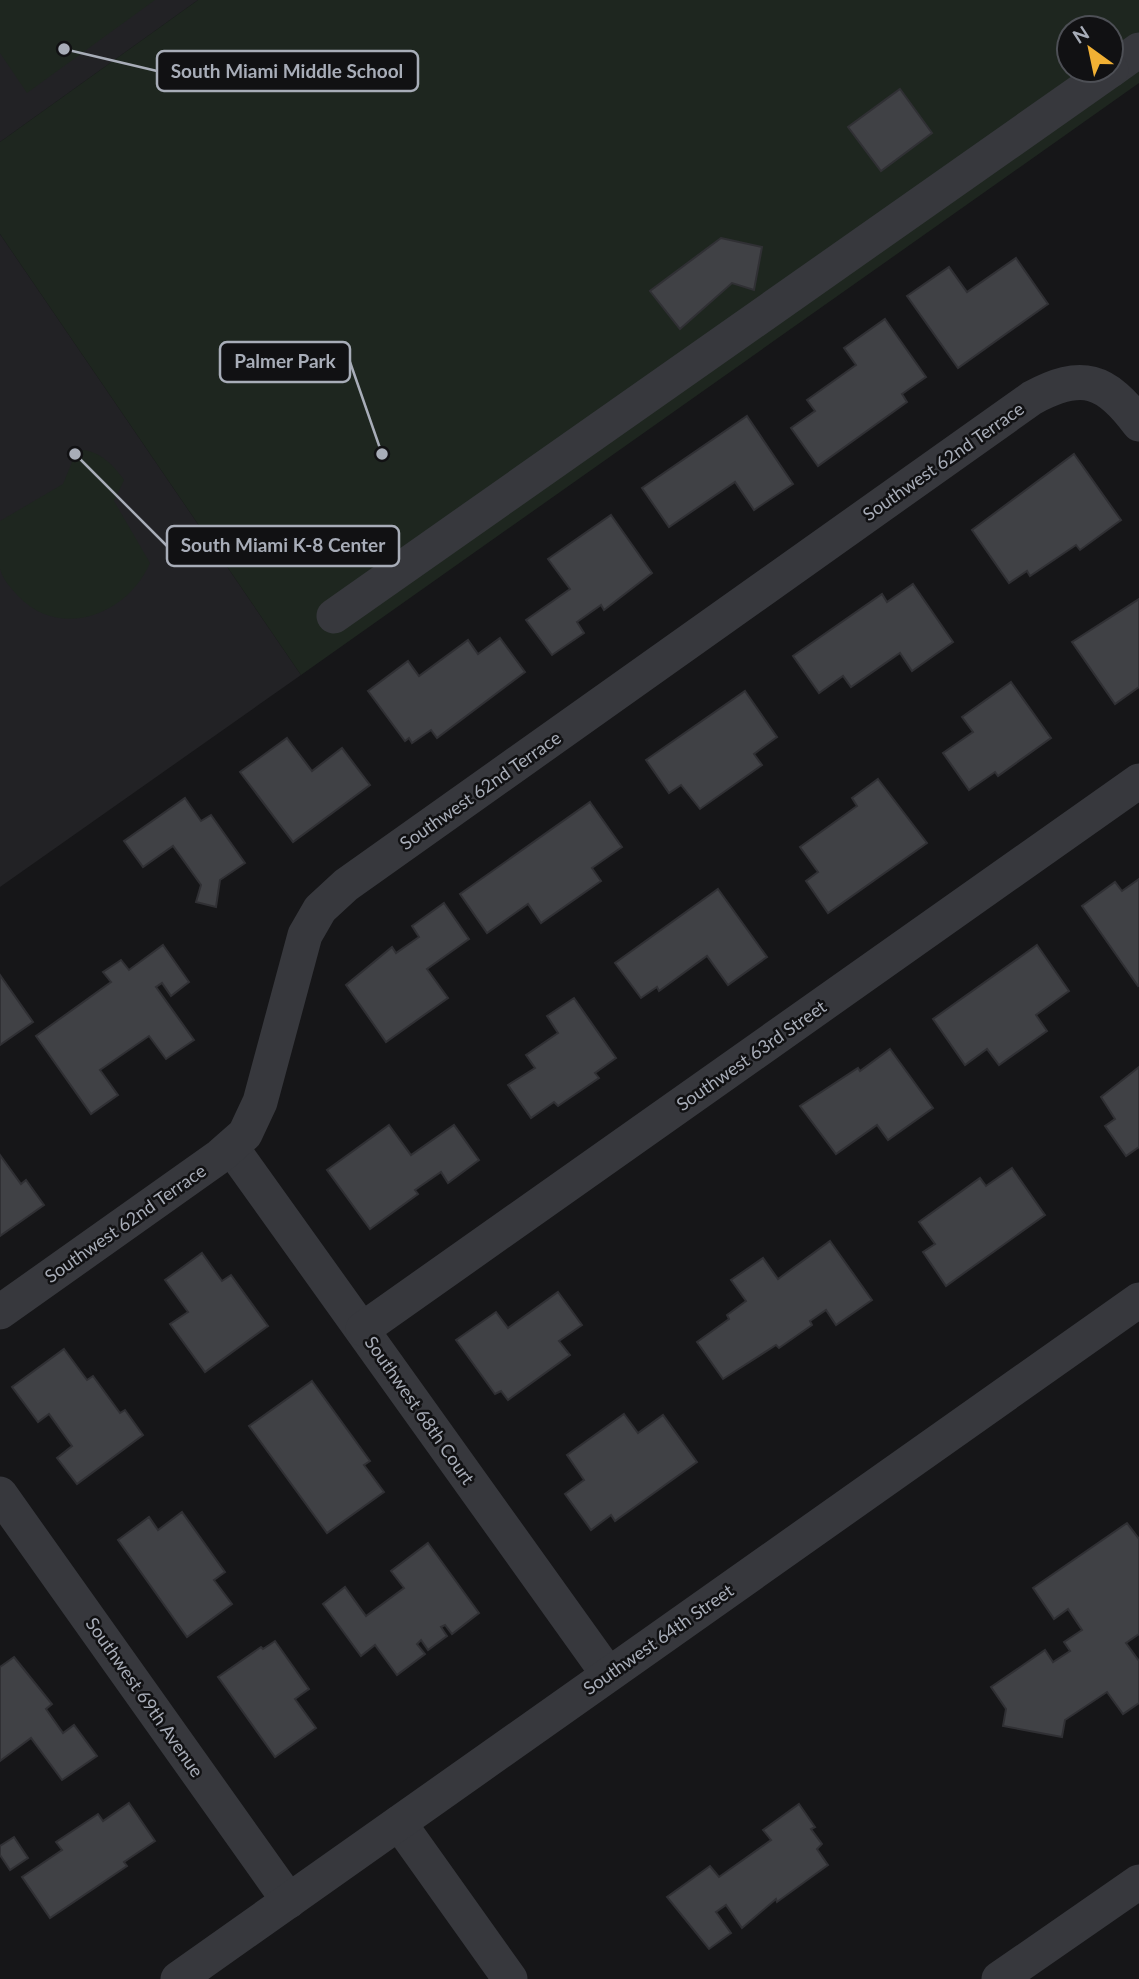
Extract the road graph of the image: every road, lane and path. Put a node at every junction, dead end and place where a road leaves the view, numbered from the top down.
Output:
1 (1091, 84) edge
2 (1139, 424) edge
3 (334, 617) dead end
4 (1139, 781) edge
5 (231, 1147) junction
6 (1139, 1300) edge
7 (0, 1312) edge
8 (363, 1329) junction
9 (0, 1494) edge
10 (608, 1674) junction
11 (399, 1823) junction
12 (1139, 1882) edge
13 (289, 1901) junction
14 (178, 1979) edge
15 (510, 1979) edge
16 (999, 1979) edge

1 - 3 street
2 - 5 street, Southwest 62nd Terrace
4 - 8 street, Southwest 63rd Street
5 - 7 street, Southwest 62nd Terrace
5 - 8 street, Southwest 68th Court
6 - 10 street, Southwest 64th Street
8 - 10 street, Southwest 68th Court
9 - 13 street, Southwest 69th Avenue
10 - 11 street, Southwest 64th Street
11 - 13 street, Southwest 64th Street
11 - 15 street
12 - 16 street
13 - 14 street, Southwest 64th Street

